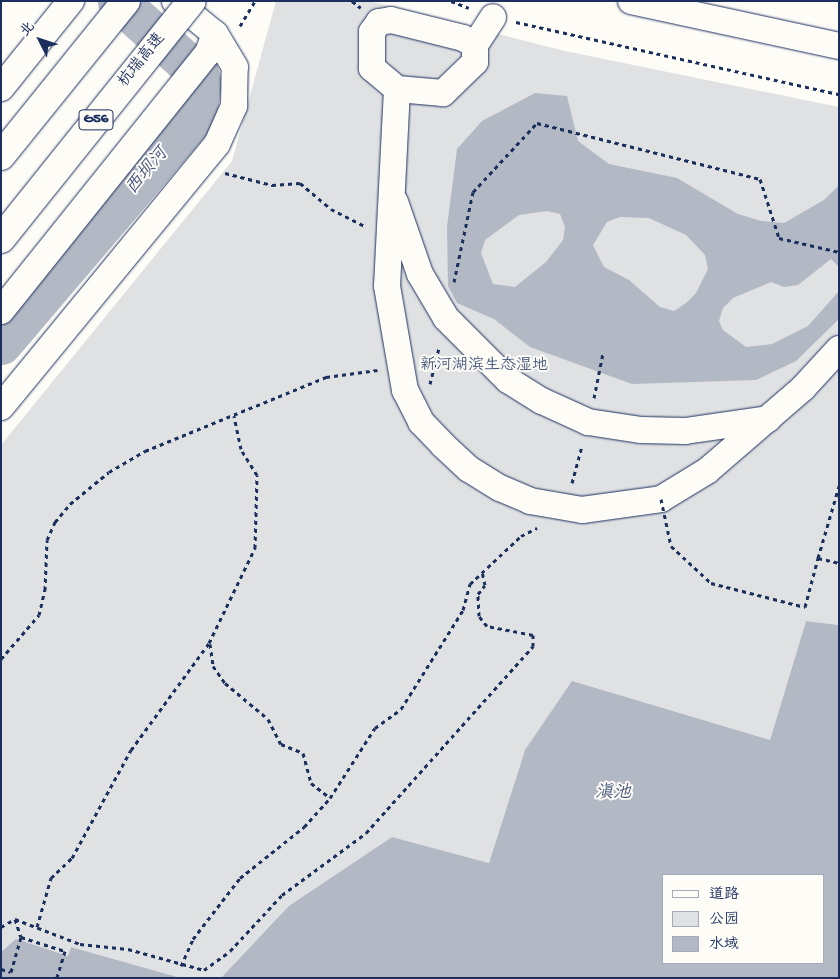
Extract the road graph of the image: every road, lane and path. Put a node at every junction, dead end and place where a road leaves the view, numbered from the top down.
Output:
1 (126, 1) edge
2 (174, 1) edge
3 (192, 1) edge
4 (451, 1) edge
5 (631, 1) edge
6 (67, 7) edge
7 (493, 17) junction
8 (212, 44) junction
9 (475, 46) junction
10 (839, 46) edge
11 (1, 88) edge
12 (397, 90) junction
13 (839, 94) edge
14 (1, 156) edge
15 (206, 158) junction
16 (390, 188) junction
17 (373, 230) dead end
18 (1, 239) edge
19 (839, 252) edge
20 (1, 311) edge
21 (446, 318) junction
22 (839, 349) edge
23 (603, 353) dead end
24 (398, 365) junction
25 (1, 407) edge
26 (234, 416) junction
27 (768, 419) junction
28 (421, 422) junction
29 (588, 422) junction
30 (839, 486) edge
31 (661, 499) junction
32 (566, 509) junction
33 (818, 558) junction
34 (839, 563) edge
35 (482, 571) junction
36 (210, 643) junction
37 (1, 659) edge
38 (330, 798) junction
39 (15, 919) junction
40 (1, 926) edge
41 (37, 927) junction
42 (21, 936) junction
43 (181, 966) junction
44 (1, 969) edge
45 (57, 978) edge

1 - 14 highway
2 - 8 street
3 - 18 highway, 杭瑞高速 / G56, bridge
4 - 7 path
5 - 10 street
6 - 11 street
7 - 9 street
7 - 13 path
8 - 15 street
8 - 20 street
9 - 12 street
9 - 12 street
12 - 16 street
15 - 17 path
15 - 25 street
16 - 21 street
16 - 24 street
19 - 21 path
21 - 28 path
21 - 29 street
22 - 27 street
23 - 29 path
24 - 26 path
24 - 28 street
26 - 36 path
26 - 37 path
27 - 29 street
27 - 31 street
28 - 32 street
29 - 32 path
30 - 33 path
31 - 32 street
31 - 33 path, bridge
32 - 35 path
33 - 34 path, bridge
35 - 38 path
35 - 43 path
36 - 38 path
36 - 41 path
38 - 43 path
39 - 40 path
39 - 41 path
39 - 42 path
41 - 43 path
42 - 44 path
42 - 45 path

